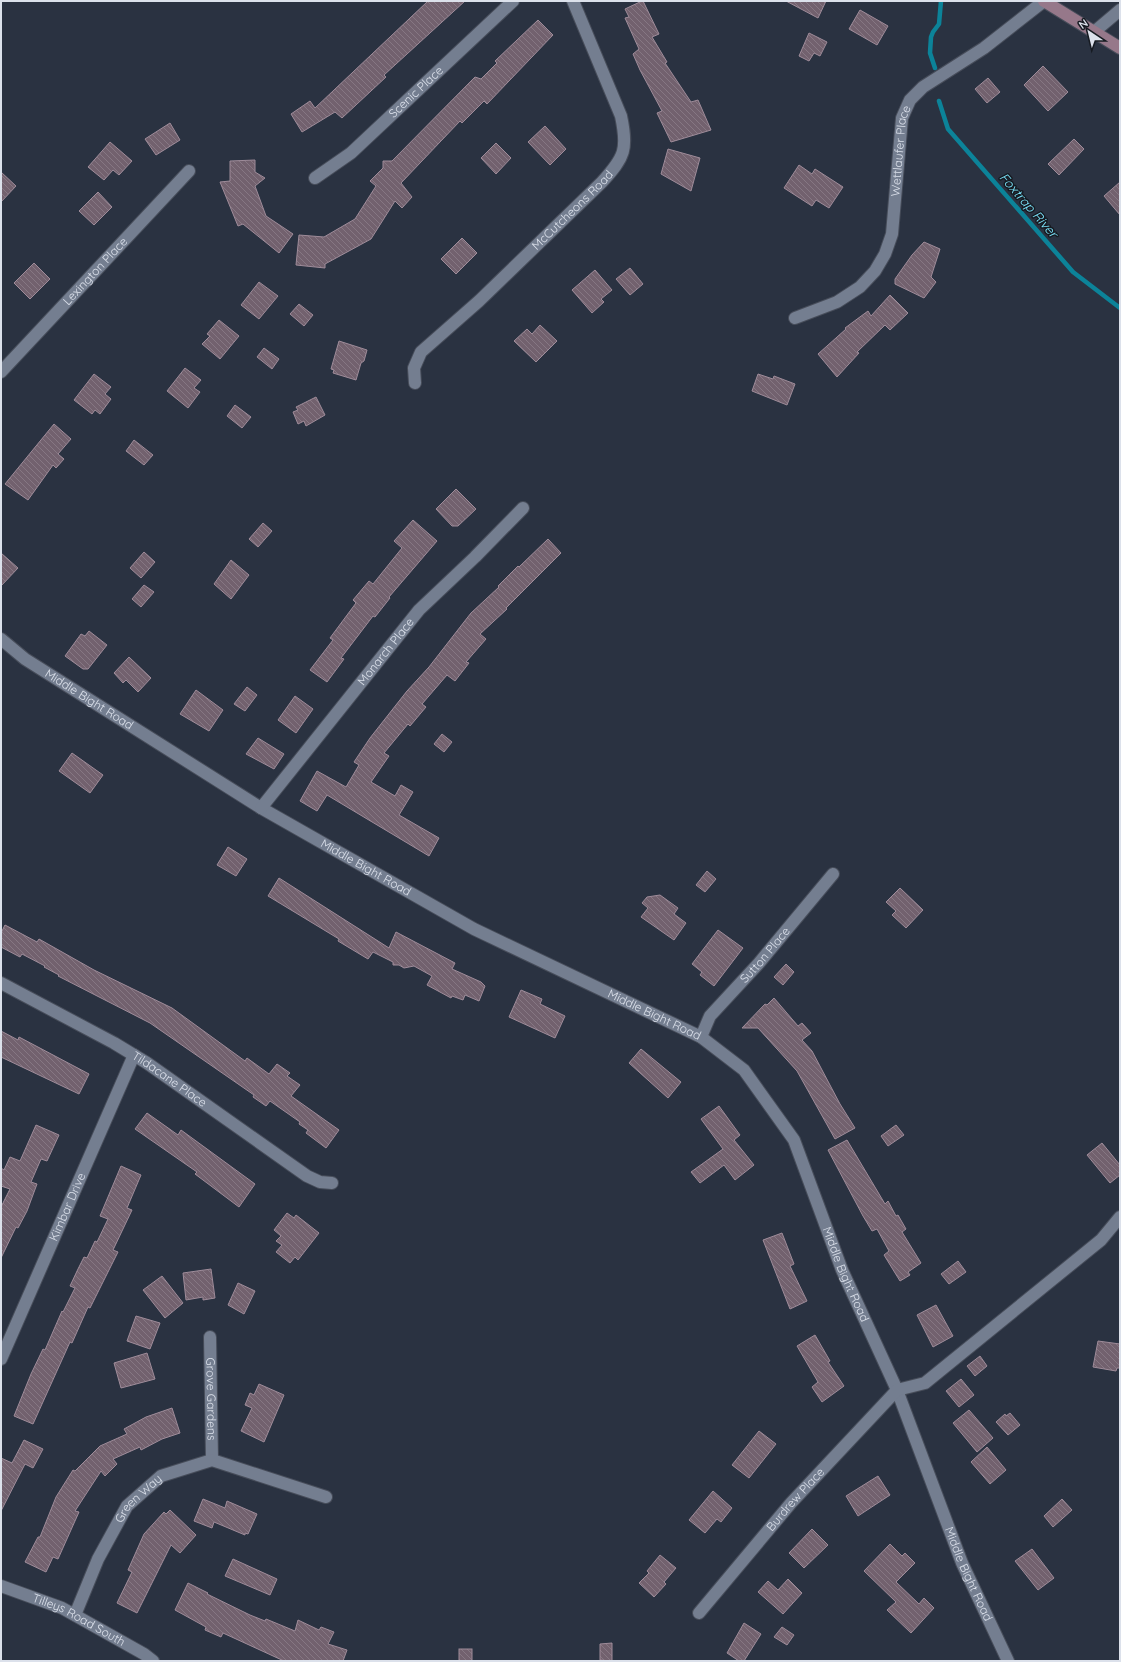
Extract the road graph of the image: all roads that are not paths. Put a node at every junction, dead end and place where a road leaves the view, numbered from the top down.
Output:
1 (513, 1) edge
2 (573, 1) edge
3 (1044, 1) edge
4 (1120, 10) edge
5 (1094, 32) junction
6 (1120, 48) edge
7 (189, 171) dead end
8 (315, 178) dead end
9 (795, 318) dead end
10 (1, 372) edge
11 (415, 382) dead end
12 (523, 508) dead end
13 (1, 640) edge
14 (261, 808) junction
15 (834, 874) dead end
16 (1, 983) edge
17 (701, 1037) junction
18 (134, 1054) junction
19 (332, 1183) dead end
20 (1120, 1217) edge
21 (210, 1337) dead end
22 (1, 1359) edge
23 (897, 1390) junction
24 (212, 1460) junction
25 (326, 1498) dead end
26 (1, 1586) edge
27 (699, 1614) dead end
28 (75, 1615) junction
29 (153, 1661) edge
30 (1008, 1661) edge

1 - 8 street, Scenic Place
2 - 11 street, McCutcheons Road
3 - 5 main road
3 - 9 street, Wettlaufer Place
4 - 5 street
5 - 6 main road
7 - 10 street, Lexington Place
12 - 14 street, Monarch Place
13 - 14 street, Middle Bight Road
14 - 17 street, Middle Bight Road
15 - 17 street, Sutton Place
16 - 18 street, Tildacane Place
17 - 23 street, Middle Bight Road
18 - 19 street, Tildacane Place
18 - 22 street, Kimbar Drive
20 - 23 street
21 - 24 street, Grove Gardens
23 - 27 street, Burdrew Place
23 - 30 street, Middle Bight Road
24 - 25 street
24 - 28 street, Green Way
26 - 28 street, Tilleys Road South
28 - 29 street, Tilleys Road South

